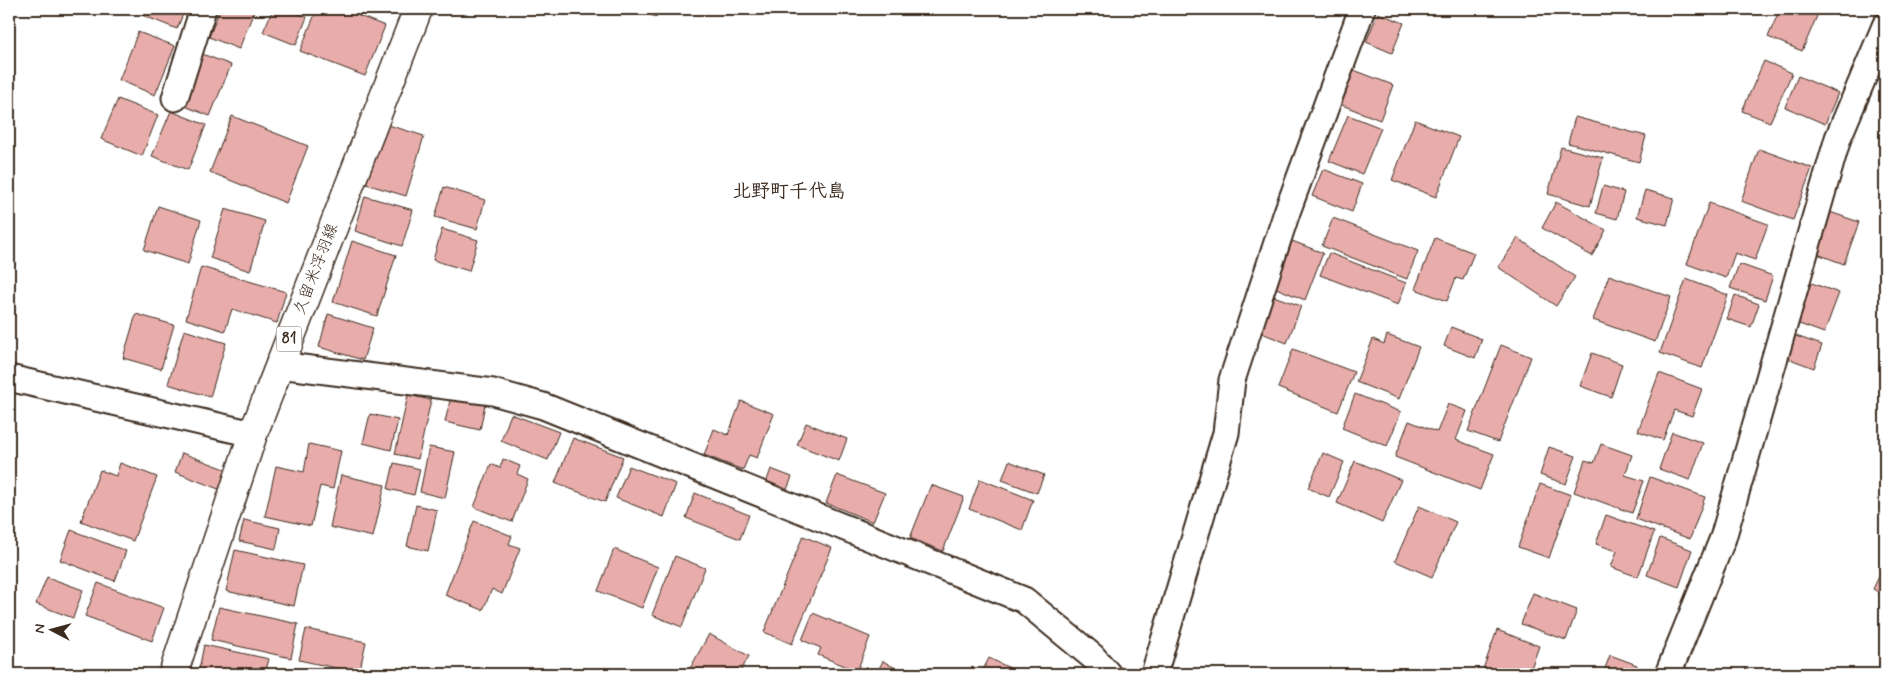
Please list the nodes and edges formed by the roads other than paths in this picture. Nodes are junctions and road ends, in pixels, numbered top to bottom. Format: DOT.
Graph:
graph roads {
  1 [pos="203,9"];
  2 [pos="418,9"];
  3 [pos="1362,9"];
  4 [pos="1885,26"];
  5 [pos="175,98"];
  6 [pos="278,365"];
  7 [pos="9,378"];
  8 [pos="253,434"];
  9 [pos="173,674"];
  10 [pos="1108,674"];
  11 [pos="1154,674"];
  12 [pos="1668,674"];
  1 -- 5 [label="street"];
  2 -- 6 [label="main road, 久留米浮羽線 / 81"];
  3 -- 11 [label="street"];
  4 -- 12 [label="street"];
  6 -- 8 [label="main road, 久留米浮羽線 / 81"];
  6 -- 10 [label="street"];
  7 -- 8 [label="street"];
  8 -- 9 [label="main road, 久留米浮羽線 / 81"];
}
